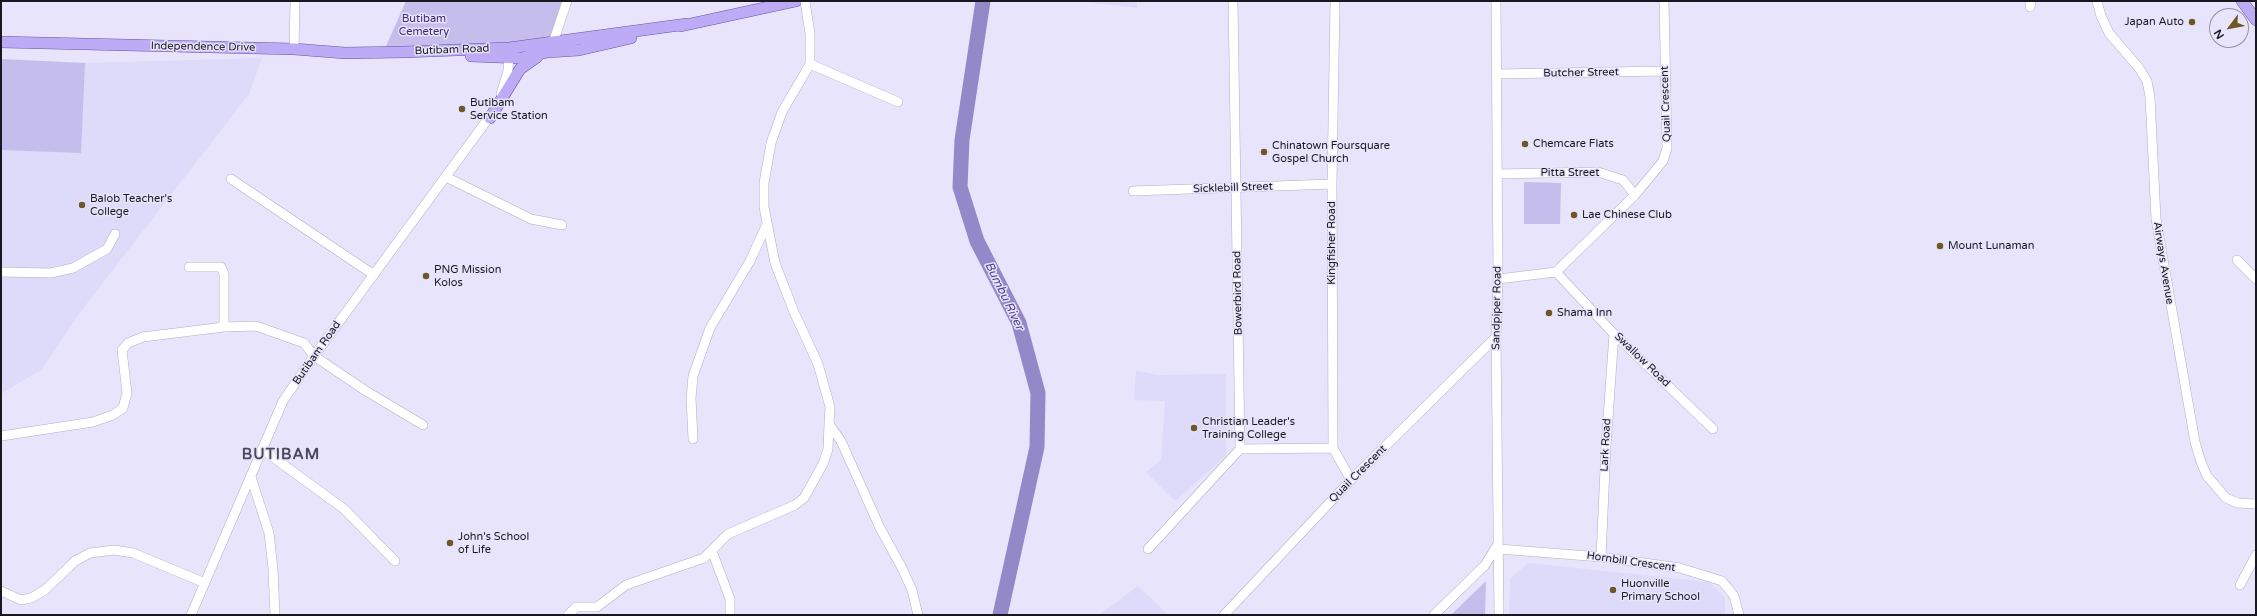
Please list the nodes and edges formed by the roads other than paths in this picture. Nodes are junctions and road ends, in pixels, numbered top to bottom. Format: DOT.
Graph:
graph roads {
  1 [pos="295,1"];
  2 [pos="567,1"];
  3 [pos="796,1"];
  4 [pos="805,1"];
  5 [pos="1233,1"];
  6 [pos="1335,1"];
  7 [pos="1496,1"];
  8 [pos="1664,1"];
  9 [pos="2097,1"];
  10 [pos="2242,1"];
  11 [pos="2256,20"];
  12 [pos="1,42"];
  13 [pos="550,47"];
  14 [pos="294,49"];
  15 [pos="404,52"];
  16 [pos="522,52"];
  17 [pos="509,53"];
  18 [pos="810,64"];
  19 [pos="1665,71"];
  20 [pos="1497,74"];
  21 [pos="898,102"];
  22 [pos="490,118"];
  23 [pos="1497,174"];
  24 [pos="446,177"];
  25 [pos="231,179"];
  26 [pos="1332,184"];
  27 [pos="1236,189"];
  28 [pos="1133,191"];
  29 [pos="1635,195"];
  30 [pos="767,224"];
  31 [pos="562,225"];
  32 [pos="115,234"];
  33 [pos="2237,260"];
  34 [pos="189,267"];
  35 [pos="1,272"];
  36 [pos="1556,272"];
  37 [pos="374,274"];
  38 [pos="1498,279"];
  39 [pos="2256,279"];
  40 [pos="224,327"];
  41 [pos="1614,334"];
  42 [pos="1496,337"];
  43 [pos="314,356"];
  44 [pos="829,424"];
  45 [pos="423,425"];
  46 [pos="1713,429"];
  47 [pos="1,436"];
  48 [pos="693,439"];
  49 [pos="1333,448"];
  50 [pos="262,449"];
  51 [pos="1240,449"];
  52 [pos="251,477"];
  53 [pos="1352,480"];
  54 [pos="2256,504"];
  55 [pos="1499,546"];
  56 [pos="1148,549"];
  57 [pos="712,551"];
  58 [pos="2256,555"];
  59 [pos="1601,557"];
  60 [pos="395,561"];
  61 [pos="205,583"];
  62 [pos="2240,585"];
  63 [pos="1,590"];
  64 [pos="191,615"];
  65 [pos="274,615"];
  66 [pos="568,615"];
  67 [pos="730,615"];
  68 [pos="918,615"];
  69 [pos="1224,615"];
  70 [pos="1434,615"];
  71 [pos="1499,615"];
  72 [pos="1739,615"];
  1 -- 14 [label="street"];
  2 -- 13 [label="street"];
  3 -- 13 [label="main road, Butibam Road"];
  4 -- 18 [label="street"];
  5 -- 27 [label="street, Bowerbird Road"];
  6 -- 26 [label="street, Kingfisher Road"];
  7 -- 20 [label="street, Sandpiper Road"];
  8 -- 19 [label="street, Quail Crescent"];
  9 -- 54 [label="street, Airways Avenue"];
  10 -- 11 [label="main road"];
  12 -- 14 [label="main road, Independence Drive"];
  13 -- 16 [label="main road, Butibam Road"];
  13 -- 22 [label="main road"];
  14 -- 15 [label="main road, Independence Drive"];
  15 -- 17 [label="main road, Butibam Road"];
  16 -- 17 [label="main road, Butibam Road"];
  16 -- 22 [label="street, Butibam Road"];
  17 -- 22 [label="street, Butibam Road"];
  18 -- 21 [label="street"];
  18 -- 30 [label="street"];
  19 -- 20 [label="street, Butcher Street"];
  19 -- 29 [label="street, Quail Crescent"];
  20 -- 23 [label="street, Sandpiper Road"];
  22 -- 24 [label="street, Butibam Road"];
  23 -- 29 [label="street, Pitta Street"];
  23 -- 38 [label="street, Sandpiper Road"];
  24 -- 31 [label="street"];
  24 -- 37 [label="street, Butibam Road"];
  25 -- 37 [label="street"];
  26 -- 27 [label="street, Sicklebill Street"];
  26 -- 49 [label="street, Kingfisher Road"];
  27 -- 28 [label="street, Sicklebill Street"];
  27 -- 51 [label="street, Bowerbird Road"];
  29 -- 36 [label="street, Quail Crescent"];
  30 -- 44 [label="street"];
  30 -- 48 [label="street"];
  32 -- 35 [label="street"];
  33 -- 39 [label="street"];
  34 -- 40 [label="street"];
  36 -- 38 [label="street"];
  36 -- 41 [label="street, Swallow Road"];
  37 -- 43 [label="street, Butibam Road"];
  38 -- 42 [label="street, Sandpiper Road"];
  40 -- 43 [label="street"];
  40 -- 47 [label="street"];
  41 -- 46 [label="street, Swallow Road"];
  41 -- 59 [label="street, Lark Road"];
  42 -- 53 [label="street, Quail Crescent"];
  42 -- 55 [label="street, Sandpiper Road"];
  43 -- 45 [label="street"];
  43 -- 50 [label="street, Butibam Road"];
  44 -- 57 [label="street"];
  44 -- 68 [label="street"];
  49 -- 51 [label="street"];
  49 -- 53 [label="street"];
  50 -- 52 [label="street, Butibam Road"];
  50 -- 60 [label="street"];
  51 -- 56 [label="street"];
  52 -- 61 [label="street, Butibam Road"];
  52 -- 65 [label="street"];
  53 -- 69 [label="street, Quail Crescent"];
  55 -- 59 [label="street, Hornbill Crescent"];
  55 -- 70 [label="street"];
  55 -- 71 [label="street, Sandpiper Road"];
  57 -- 66 [label="street"];
  57 -- 67 [label="street"];
  58 -- 62 [label="street"];
  59 -- 72 [label="street, Hornbill Crescent"];
  61 -- 63 [label="street"];
  61 -- 64 [label="street, Butibam Road"];
}
